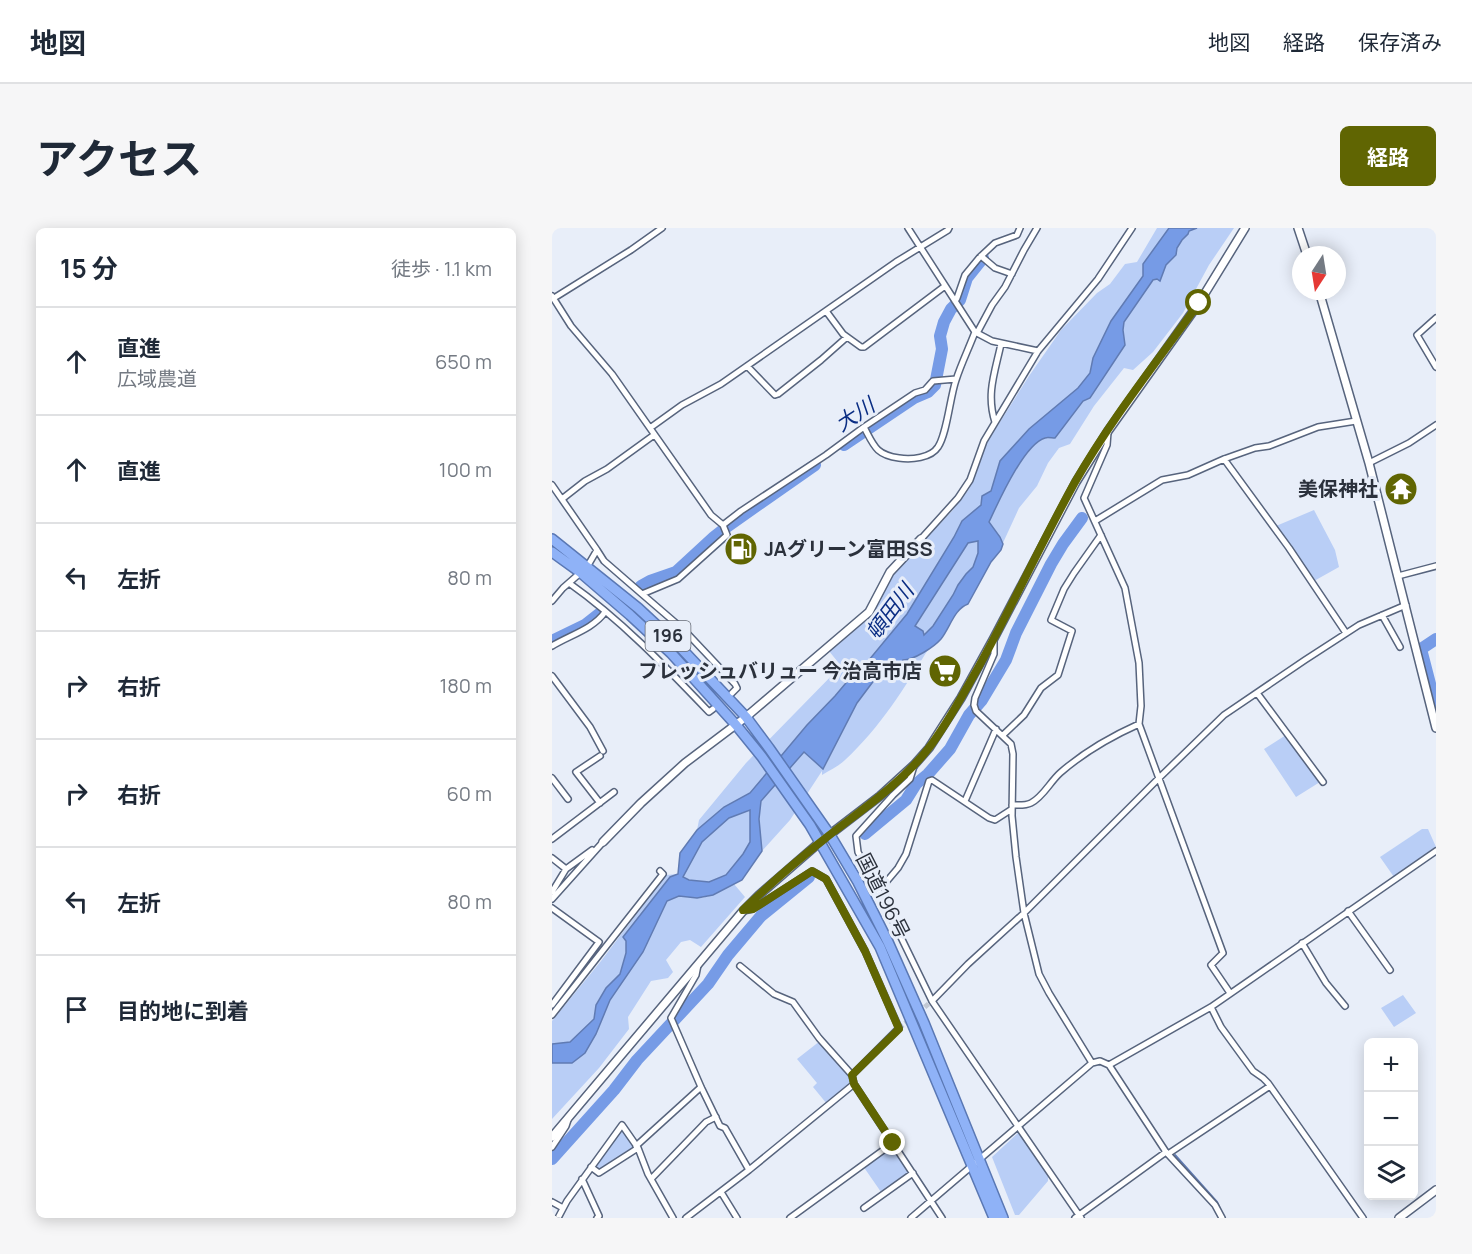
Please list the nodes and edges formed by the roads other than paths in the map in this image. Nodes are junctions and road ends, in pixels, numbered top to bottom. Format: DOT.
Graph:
graph roads {
  1 [pos="645,228"];
  2 [pos="662,228"];
  3 [pos="908,228"];
  4 [pos="949,228"];
  5 [pos="1020,228"];
  6 [pos="1037,228"];
  7 [pos="1132,228"];
  8 [pos="1245,228"];
  9 [pos="1298,228"];
  10 [pos="650,235"];
  11 [pos="1304,246"];
  12 [pos="919,247"];
  13 [pos="981,256"];
  14 [pos="1012,274"];
  15 [pos="945,286"];
  16 [pos="553,297"];
  17 [pos="1322,300"];
  18 [pos="955,301"];
  19 [pos="826,310"];
  20 [pos="1436,318"];
  21 [pos="976,333"];
  22 [pos="847,337"];
  23 [pos="1001,344"];
  24 [pos="1038,351"];
  25 [pos="747,366"];
  26 [pos="1436,367"];
  27 [pos="956,379"];
  28 [pos="1356,420"];
  29 [pos="995,422"];
  30 [pos="1436,425"];
  31 [pos="864,427"];
  32 [pos="650,428"];
  33 [pos="1108,430"];
  34 [pos="654,435"];
  35 [pos="1224,459"];
  36 [pos="1368,463"];
  37 [pos="553,489"];
  38 [pos="562,499"];
  39 [pos="1095,521"];
  40 [pos="723,525"];
  41 [pos="1101,535"];
  42 [pos="921,538"];
  43 [pos="552,539"];
  44 [pos="597,550"];
  45 [pos="552,552"];
  46 [pos="1436,566"];
  47 [pos="583,570"];
  48 [pos="1398,576"];
  49 [pos="568,583"];
  50 [pos="642,594"];
  51 [pos="552,600"];
  52 [pos="1406,605"];
  53 [pos="605,612"];
  54 [pos="1382,615"];
  55 [pos="1346,633"];
  56 [pos="994,638"];
  57 [pos="552,646"];
  58 [pos="1400,647"];
  59 [pos="552,676"];
  60 [pos="732,693"];
  61 [pos="1257,693"];
  62 [pos="713,709"];
  63 [pos="746,717"];
  64 [pos="1139,724"];
  65 [pos="736,725"];
  66 [pos="1436,728"];
  67 [pos="996,729"];
  68 [pos="1002,735"];
  69 [pos="914,765"];
  70 [pos="552,778"];
  71 [pos="1158,778"];
  72 [pos="1323,782"];
  73 [pos="614,792"];
  74 [pos="568,799"];
  75 [pos="964,801"];
  76 [pos="600,804"];
  77 [pos="1012,807"];
  78 [pos="830,835"];
  79 [pos="552,839"];
  80 [pos="603,842"];
  81 [pos="820,842"];
  82 [pos="1436,851"];
  83 [pos="552,858"];
  84 [pos="566,869"];
  85 [pos="660,872"];
  86 [pos="877,888"];
  87 [pos="552,892"];
  88 [pos="552,899"];
  89 [pos="552,908"];
  90 [pos="743,910"];
  91 [pos="1348,911"];
  92 [pos="1024,913"];
  93 [pos="1302,943"];
  94 [pos="698,964"];
  95 [pos="740,966"];
  96 [pos="1390,970"];
  97 [pos="1230,993"];
  98 [pos="932,1001"];
  99 [pos="553,1002"];
  100 [pos="1345,1006"];
  101 [pos="1211,1007"];
  102 [pos="552,1015"];
  103 [pos="1092,1063"];
  104 [pos="1109,1065"];
  105 [pos="852,1075"];
  106 [pos="854,1084"];
  107 [pos="1270,1086"];
  108 [pos="701,1087"];
  109 [pos="716,1117"];
  110 [pos="568,1119"];
  111 [pos="1018,1125"];
  112 [pos="552,1137"];
  113 [pos="893,1143"];
  114 [pos="552,1147"];
  115 [pos="637,1147"];
  116 [pos="1167,1153"];
  117 [pos="980,1158"];
  118 [pos="972,1166"];
  119 [pos="591,1167"];
  120 [pos="749,1170"];
  121 [pos="913,1173"];
  122 [pos="582,1179"];
  123 [pos="651,1179"];
  124 [pos="1436,1190"];
  125 [pos="721,1192"];
  126 [pos="931,1200"];
  127 [pos="552,1202"];
  128 [pos="563,1208"];
  129 [pos="864,1208"];
  130 [pos="1078,1217"];
  131 [pos="558,1218"];
  132 [pos="597,1218"];
  133 [pos="673,1218"];
  134 [pos="686,1218"];
  135 [pos="737,1218"];
  136 [pos="790,1218"];
  137 [pos="911,1218"];
  138 [pos="942,1218"];
  139 [pos="994,1218"];
  140 [pos="1004,1218"];
  141 [pos="1222,1218"];
  142 [pos="1363,1218"];
  143 [pos="1399,1218"];
  1 -- 10 [label="street"];
  2 -- 10 [label="street"];
  3 -- 12 [label="street"];
  4 -- 12 [label="street"];
  5 -- 13 [label="street"];
  6 -- 14 [label="street"];
  7 -- 24 [label="street"];
  8 -- 33 [label="street"];
  9 -- 11 [label="street"];
  10 -- 16 [label="street"];
  12 -- 15 [label="street"];
  12 -- 19 [label="street"];
  13 -- 14 [label="street"];
  13 -- 18 [label="street"];
  14 -- 21 [label="street"];
  15 -- 18 [label="street"];
  15 -- 22 [label="street"];
  16 -- 32 [label="street"];
  17 -- 28 [label="street"];
  18 -- 21 [label="street"];
  19 -- 22 [label="street"];
  19 -- 25 [label="street"];
  20 -- 26 [label="street"];
  21 -- 23 [label="street"];
  21 -- 27 [label="street"];
  22 -- 25 [label="street"];
  23 -- 24 [label="street"];
  23 -- 29 [label="street"];
  24 -- 29 [label="street"];
  25 -- 32 [label="street"];
  27 -- 31 [label="street"];
  27 -- 31 [label="street"];
  28 -- 35 [label="street"];
  28 -- 36 [label="street"];
  29 -- 42 [label="street"];
  30 -- 36 [label="street"];
  31 -- 40 [label="street"];
  32 -- 34 [label="street"];
  33 -- 39 [label="street"];
  33 -- 56 [label="street"];
  34 -- 38 [label="street"];
  34 -- 40 [label="street"];
  35 -- 39 [label="street"];
  35 -- 55 [label="street"];
  36 -- 48 [label="street"];
  37 -- 38 [label="street"];
  38 -- 44 [label="street"];
  39 -- 41 [label="street"];
  40 -- 50 [label="street"];
  41 -- 64 [label="street"];
  41 -- 68 [label="street"];
  42 -- 63 [label="street"];
  43 -- 47 [label="highway, 国道196号 / 196"];
  44 -- 47 [label="street"];
  44 -- 50 [label="street"];
  45 -- 47 [label="highway, 国道196号 / 196"];
  46 -- 48 [label="street"];
  47 -- 49 [label="street"];
  47 -- 63 [label="highway, 国道196号 / 196"];
  47 -- 65 [label="highway, 国道196号 / 196"];
  48 -- 52 [label="street"];
  49 -- 51 [label="street"];
  49 -- 53 [label="street"];
  50 -- 60 [label="street"];
  52 -- 54 [label="street"];
  52 -- 66 [label="street"];
  53 -- 57 [label="street"];
  53 -- 62 [label="street"];
  54 -- 55 [label="street"];
  54 -- 58 [label="street"];
  55 -- 61 [label="street"];
  56 -- 67 [label="street"];
  56 -- 69 [label="street"];
  59 -- 76 [label="street"];
  61 -- 71 [label="street"];
  61 -- 72 [label="street"];
  63 -- 65 [label="street"];
  63 -- 78 [label="highway, 国道196号 / 196"];
  64 -- 71 [label="street"];
  64 -- 77 [label="street"];
  65 -- 80 [label="street"];
  65 -- 81 [label="highway, 国道196号 / 196"];
  67 -- 68 [label="street"];
  67 -- 75 [label="street"];
  68 -- 77 [label="street"];
  69 -- 78 [label="street"];
  69 -- 86 [label="street"];
  70 -- 74 [label="street"];
  71 -- 92 [label="street"];
  71 -- 97 [label="street"];
  73 -- 76 [label="street"];
  75 -- 77 [label="street"];
  75 -- 86 [label="street"];
  76 -- 79 [label="street"];
  77 -- 92 [label="street"];
  78 -- 81 [label="street"];
  78 -- 117 [label="highway, 国道196号 / 196"];
  80 -- 84 [label="street"];
  80 -- 88 [label="street"];
  81 -- 90 [label="street"];
  81 -- 118 [label="highway, 国道196号 / 196"];
  82 -- 91 [label="street"];
  83 -- 84 [label="street"];
  84 -- 87 [label="street"];
  85 -- 102 [label="street"];
  86 -- 98 [label="street"];
  89 -- 99 [label="street"];
  90 -- 94 [label="street"];
  90 -- 105 [label="street"];
  91 -- 93 [label="street"];
  91 -- 96 [label="street"];
  92 -- 98 [label="street"];
  92 -- 103 [label="street"];
  93 -- 97 [label="street"];
  93 -- 100 [label="street"];
  94 -- 108 [label="street"];
  94 -- 110 [label="street"];
  95 -- 105 [label="street"];
  97 -- 101 [label="street"];
  98 -- 111 [label="street"];
  101 -- 104 [label="street"];
  101 -- 107 [label="street"];
  103 -- 104 [label="street"];
  103 -- 111 [label="street"];
  104 -- 116 [label="street"];
  105 -- 106 [label="street"];
  106 -- 113 [label="street"];
  106 -- 120 [label="street"];
  107 -- 116 [label="street"];
  107 -- 142 [label="street"];
  108 -- 109 [label="street"];
  108 -- 115 [label="street"];
  109 -- 120 [label="street"];
  109 -- 123 [label="street"];
  110 -- 112 [label="street"];
  110 -- 114 [label="street"];
  111 -- 117 [label="street"];
  111 -- 130 [label="street"];
  113 -- 121 [label="street"];
  113 -- 136 [label="street"];
  115 -- 119 [label="street"];
  115 -- 119 [label="street"];
  115 -- 123 [label="street"];
  116 -- 130 [label="street"];
  116 -- 141 [label="street"];
  117 -- 118 [label="street"];
  117 -- 140 [label="highway, 国道196号 / 196"];
  118 -- 126 [label="street"];
  118 -- 139 [label="highway, 国道196号 / 196"];
  119 -- 122 [label="street"];
  120 -- 125 [label="street"];
  121 -- 126 [label="street"];
  121 -- 129 [label="street"];
  122 -- 128 [label="street"];
  122 -- 132 [label="street"];
  123 -- 133 [label="street"];
  124 -- 143 [label="street"];
  125 -- 134 [label="street"];
  125 -- 135 [label="street"];
  126 -- 137 [label="street"];
  126 -- 138 [label="street"];
  127 -- 128 [label="street"];
  128 -- 131 [label="street"];
}
